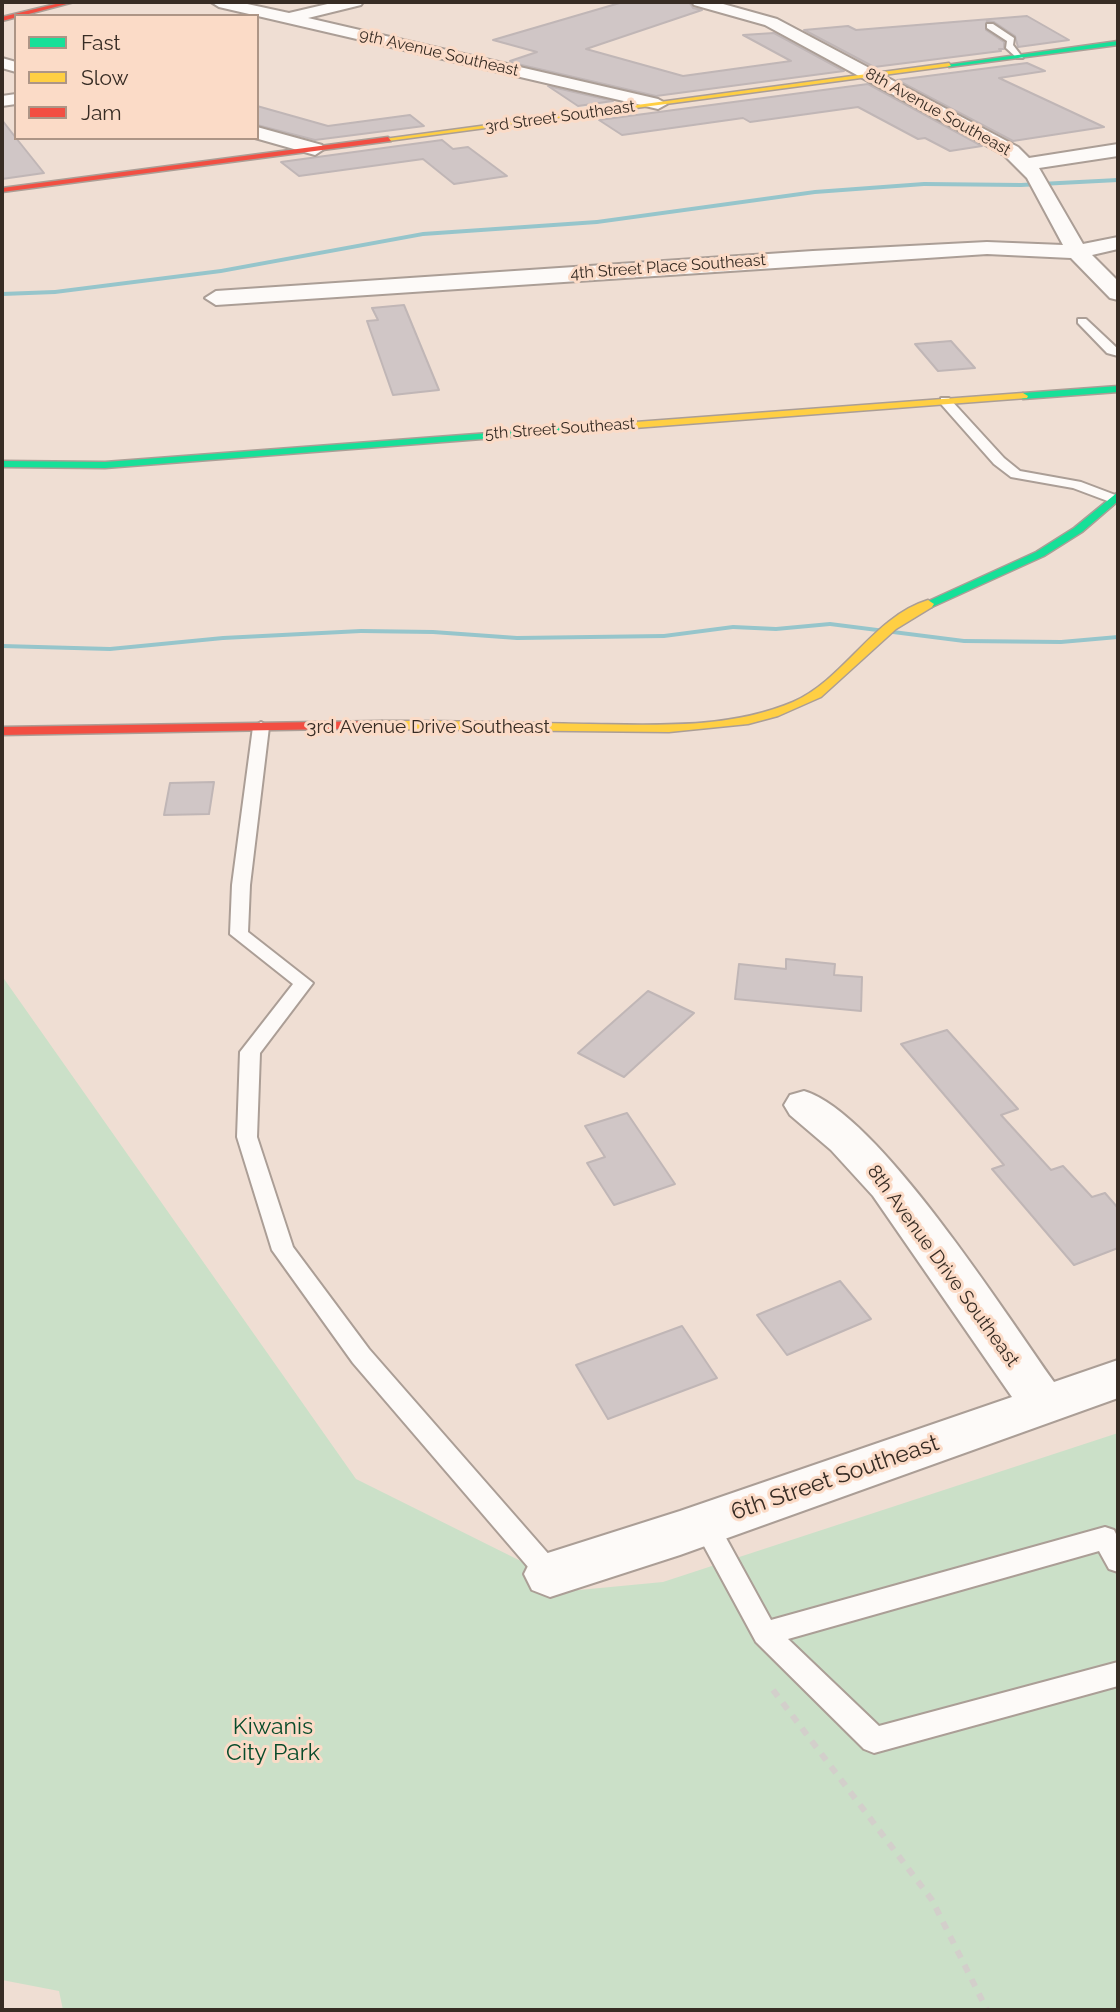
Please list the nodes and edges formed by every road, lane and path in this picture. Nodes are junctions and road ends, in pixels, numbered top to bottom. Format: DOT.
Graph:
graph roads {
  1 [pos="71,2"];
  2 [pos="219,2"];
  3 [pos="355,2"];
  4 [pos="700,2"];
  5 [pos="22,14"];
  6 [pos="289,18"];
  7 [pos="990,26"];
  8 [pos="1118,43"];
  9 [pos="1020,56"];
  10 [pos="871,75"];
  11 [pos="658,104"];
  12 [pos="259,134"];
  13 [pos="315,149"];
  14 [pos="1118,150"];
  15 [pos="1027,164"];
  16 [pos="2,190"];
  17 [pos="1118,243"];
  18 [pos="1077,252"];
  19 [pos="1118,293"];
  20 [pos="216,298"];
  21 [pos="1082,321"];
  22 [pos="1118,354"];
  23 [pos="1118,389"];
  24 [pos="945,401"];
  25 [pos="2,464"];
  26 [pos="1117,498"];
  27 [pos="261,727"];
  28 [pos="2,731"];
  29 [pos="804,1105"];
  30 [pos="1118,1379"];
  31 [pos="1044,1405"];
  32 [pos="705,1524"];
  33 [pos="1118,1561"];
  34 [pos="550,1574"];
  35 [pos="765,1634"];
  36 [pos="1118,1674"];
  37 [pos="765,1679"];
  38 [pos="987,2010"];
  1 -- 5 [label="street"];
  2 -- 6 [label="street, 9th Avenue Southeast"];
  3 -- 6 [label="street"];
  4 -- 10 [label="street, 8th Avenue Southeast"];
  6 -- 11 [label="street, 9th Avenue Southeast"];
  7 -- 9 [label="lane"];
  8 -- 9 [label="street, 3rd Street Southeast"];
  9 -- 10 [label="street, 3rd Street Southeast"];
  10 -- 11 [label="street, 3rd Street Southeast"];
  10 -- 15 [label="street, 8th Avenue Southeast"];
  11 -- 13 [label="street, 3rd Street Southeast"];
  12 -- 13 [label="street"];
  13 -- 16 [label="street, 3rd Street Southeast"];
  14 -- 15 [label="street"];
  15 -- 18 [label="street, 8th Avenue Southeast"];
  17 -- 18 [label="street, 4th Street Place Southeast"];
  18 -- 19 [label="street, 8th Avenue Southeast"];
  18 -- 20 [label="street, 4th Street Place Southeast"];
  21 -- 22 [label="lane"];
  23 -- 24 [label="street, 5th Street Southeast"];
  24 -- 25 [label="street, 5th Street Southeast"];
  24 -- 26 [label="lane"];
  26 -- 27 [label="street, 3rd Avenue Drive Southeast"];
  27 -- 28 [label="street, 3rd Avenue Drive Southeast"];
  27 -- 34 [label="lane"];
  29 -- 31 [label="street, 8th Avenue Drive Southeast"];
  30 -- 31 [label="street, 6th Street Southeast"];
  31 -- 32 [label="street, 6th Street Southeast"];
  32 -- 34 [label="street, 6th Street Southeast"];
  32 -- 35 [label="lane"];
  33 -- 35 [label="lane"];
  35 -- 36 [label="lane"];
  37 -- 38 [label="path"];
}
